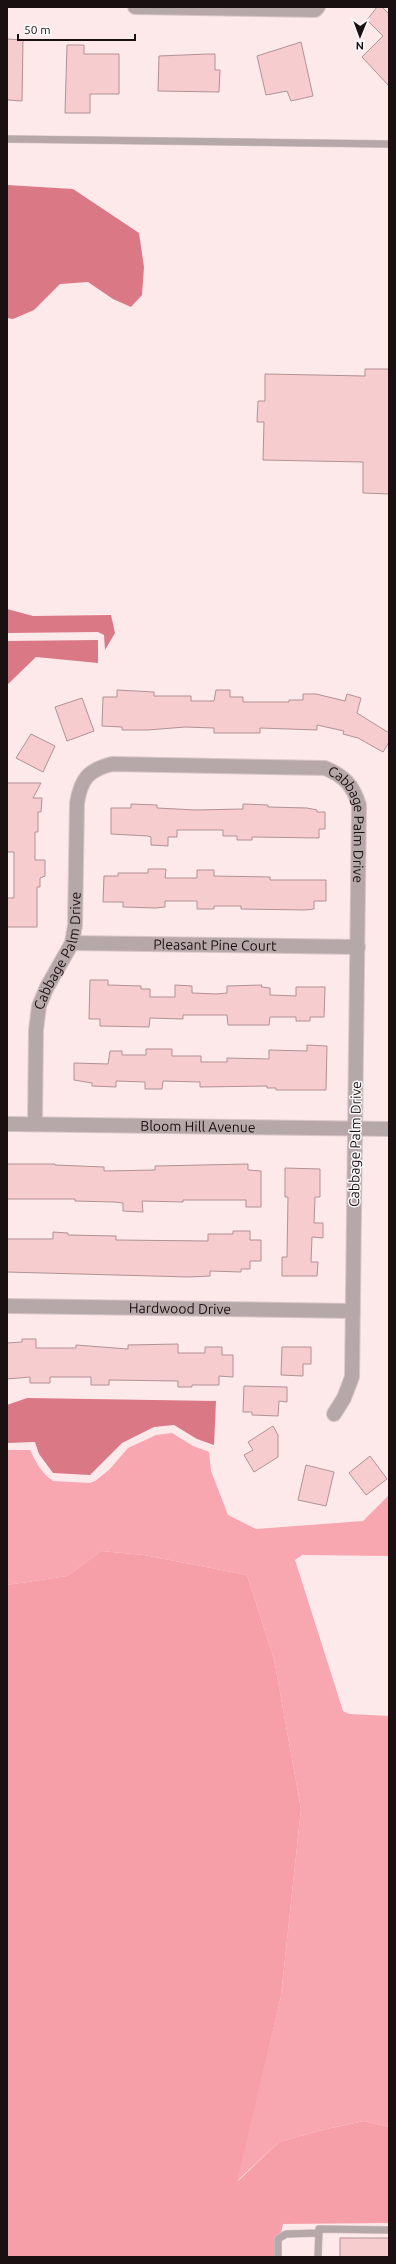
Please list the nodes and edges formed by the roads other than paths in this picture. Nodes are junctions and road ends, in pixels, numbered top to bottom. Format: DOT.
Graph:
graph roads {
  1 [pos="135,7"];
  2 [pos="318,7"];
  3 [pos="7,139"];
  4 [pos="389,144"];
  5 [pos="72,943"];
  6 [pos="358,946"];
  7 [pos="7,1124"];
  8 [pos="35,1124"];
  9 [pos="355,1129"];
  10 [pos="389,1129"];
  11 [pos="7,1306"];
  12 [pos="353,1311"];
  13 [pos="334,1414"];
  14 [pos="389,2230"];
  15 [pos="319,2233"];
  16 [pos="278,2257"];
  17 [pos="318,2257"];
  1 -- 2 [label="street"];
  3 -- 4 [label="lane"];
  5 -- 6 [label="street, Pleasant Pine Court"];
  5 -- 6 [label="street, Cabbage Palm Drive"];
  5 -- 8 [label="street, Cabbage Palm Drive"];
  6 -- 9 [label="street, Cabbage Palm Drive"];
  7 -- 8 [label="street, Bloom Hill Avenue"];
  8 -- 9 [label="street, Bloom Hill Avenue"];
  9 -- 10 [label="street, Bloom Hill Avenue"];
  9 -- 12 [label="street, Cabbage Palm Drive"];
  11 -- 12 [label="street, Hardwood Drive"];
  12 -- 13 [label="street, Cabbage Palm Drive"];
  14 -- 15 [label="lane"];
  15 -- 16 [label="lane"];
  15 -- 17 [label="lane"];
}
